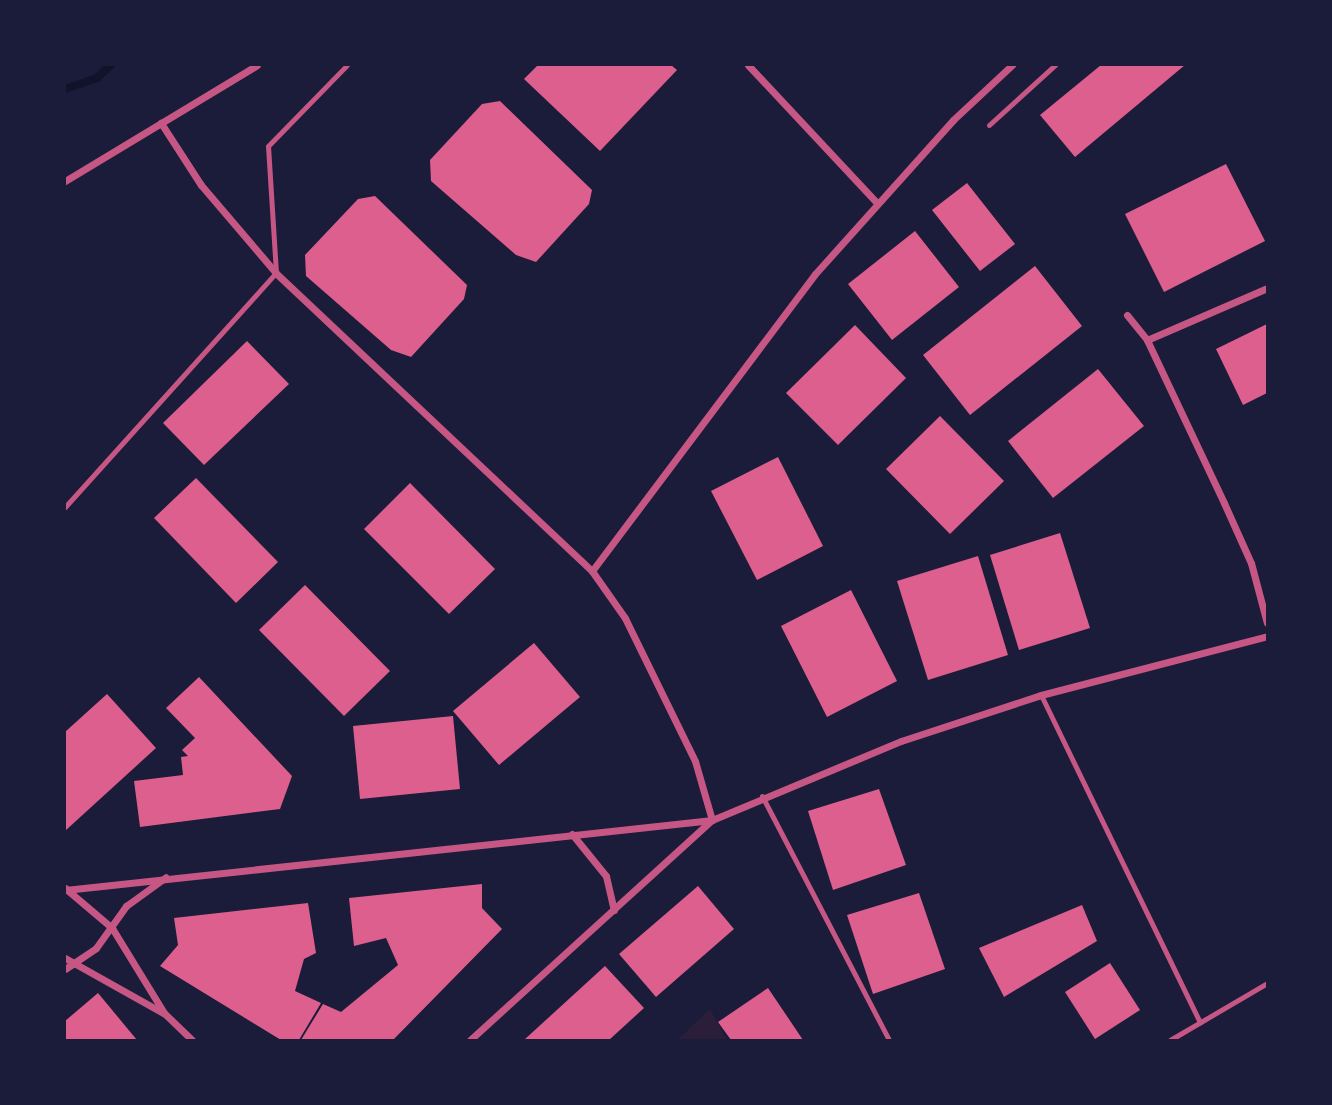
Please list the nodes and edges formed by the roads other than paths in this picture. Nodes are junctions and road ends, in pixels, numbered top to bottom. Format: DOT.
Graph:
graph roads {
  1 [pos="257,65"];
  2 [pos="347,65"];
  3 [pos="748,65"];
  4 [pos="1012,65"];
  5 [pos="1055,65"];
  6 [pos="161,123"];
  7 [pos="989,125"];
  8 [pos="65,181"];
  9 [pos="876,202"];
  10 [pos="276,273"];
  11 [pos="1267,288"];
  12 [pos="1127,315"];
  13 [pos="1147,340"];
  14 [pos="65,507"];
  15 [pos="592,572"];
  16 [pos="1267,623"];
  17 [pos="1267,636"];
  18 [pos="1041,695"];
  19 [pos="762,796"];
  20 [pos="712,820"];
  21 [pos="572,834"];
  22 [pos="167,877"];
  23 [pos="65,889"];
  24 [pos="614,910"];
  25 [pos="112,928"];
  26 [pos="65,958"];
  27 [pos="74,965"];
  28 [pos="65,969"];
  29 [pos="1267,983"];
  30 [pos="164,1013"];
  31 [pos="1200,1022"];
  32 [pos="192,1040"];
  33 [pos="470,1040"];
  34 [pos="889,1040"];
  35 [pos="1170,1040"];
  1 -- 6 [label="street"];
  2 -- 10 [label="lane"];
  3 -- 9 [label="street"];
  4 -- 9 [label="street"];
  5 -- 7 [label="lane"];
  6 -- 8 [label="street"];
  6 -- 10 [label="street"];
  9 -- 15 [label="street"];
  10 -- 14 [label="lane"];
  10 -- 15 [label="street"];
  11 -- 13 [label="street"];
  12 -- 13 [label="street"];
  13 -- 16 [label="street"];
  15 -- 20 [label="street"];
  17 -- 18 [label="street"];
  18 -- 19 [label="street"];
  18 -- 31 [label="lane"];
  19 -- 20 [label="street"];
  19 -- 34 [label="lane"];
  20 -- 21 [label="street"];
  20 -- 24 [label="street"];
  21 -- 22 [label="street"];
  21 -- 24 [label="street"];
  22 -- 23 [label="street"];
  22 -- 25 [label="street"];
  23 -- 25 [label="street"];
  24 -- 33 [label="street"];
  25 -- 27 [label="street"];
  25 -- 30 [label="street"];
  26 -- 27 [label="street"];
  27 -- 28 [label="street"];
  27 -- 30 [label="street"];
  29 -- 31 [label="lane"];
  30 -- 32 [label="street"];
  31 -- 35 [label="lane"];
}
